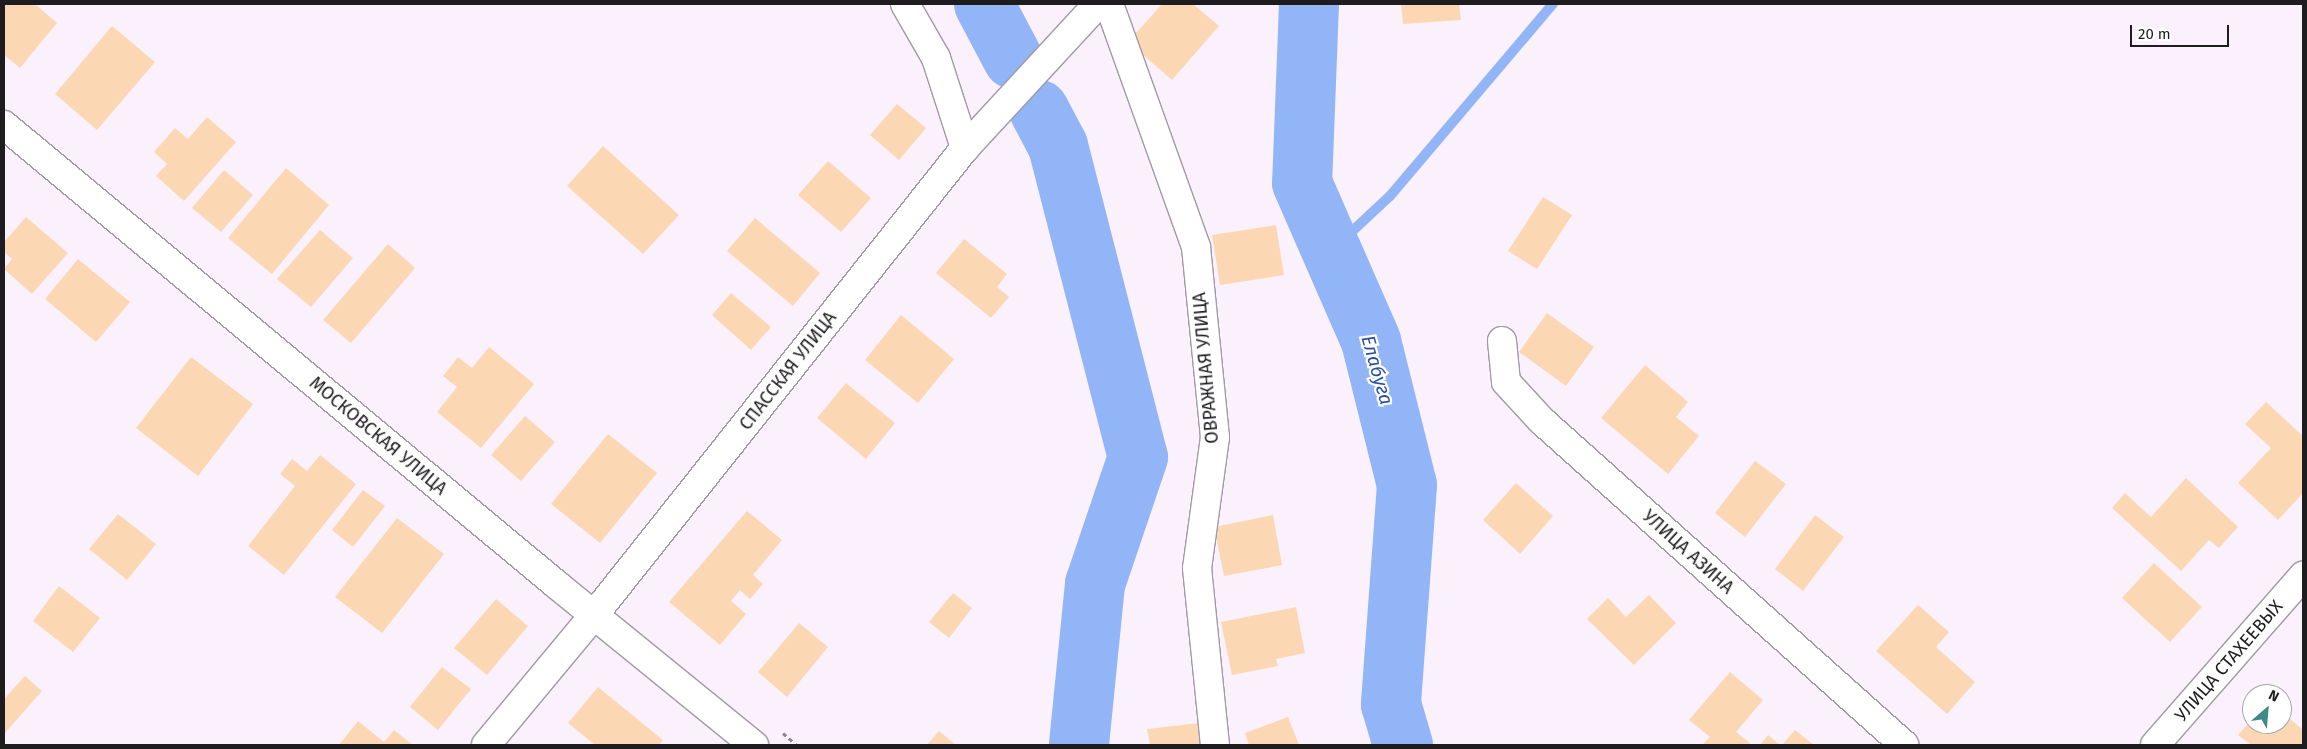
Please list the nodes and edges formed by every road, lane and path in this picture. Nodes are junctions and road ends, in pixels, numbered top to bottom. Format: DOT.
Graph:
graph roads {
  1 [pos="905,4"];
  2 [pos="1098,4"];
  3 [pos="1109,4"];
  4 [pos="4,125"];
  5 [pos="965,148"];
  6 [pos="1502,341"];
  7 [pos="2303,576"];
  8 [pos="594,615"];
  9 [pos="486,745"];
  10 [pos="754,745"];
  11 [pos="1215,745"];
  12 [pos="1904,745"];
  13 [pos="2155,745"];
  1 -- 5 [label="street"];
  2 -- 5 [label="street, СПАССКАЯ УЛИЦА"];
  3 -- 11 [label="street, ОВРАЖНАЯ УЛИЦА"];
  4 -- 8 [label="street, МОСКОВСКАЯ УЛИЦА"];
  5 -- 8 [label="street, СПАССКАЯ УЛИЦА"];
  6 -- 12 [label="street, УЛИЦА АЗИНА"];
  7 -- 13 [label="street, УЛИЦА СТАХЕЕВЫХ"];
  8 -- 9 [label="street, СПАССКАЯ УЛИЦА"];
  8 -- 10 [label="street, МОСКОВСКАЯ УЛИЦА"];
}
